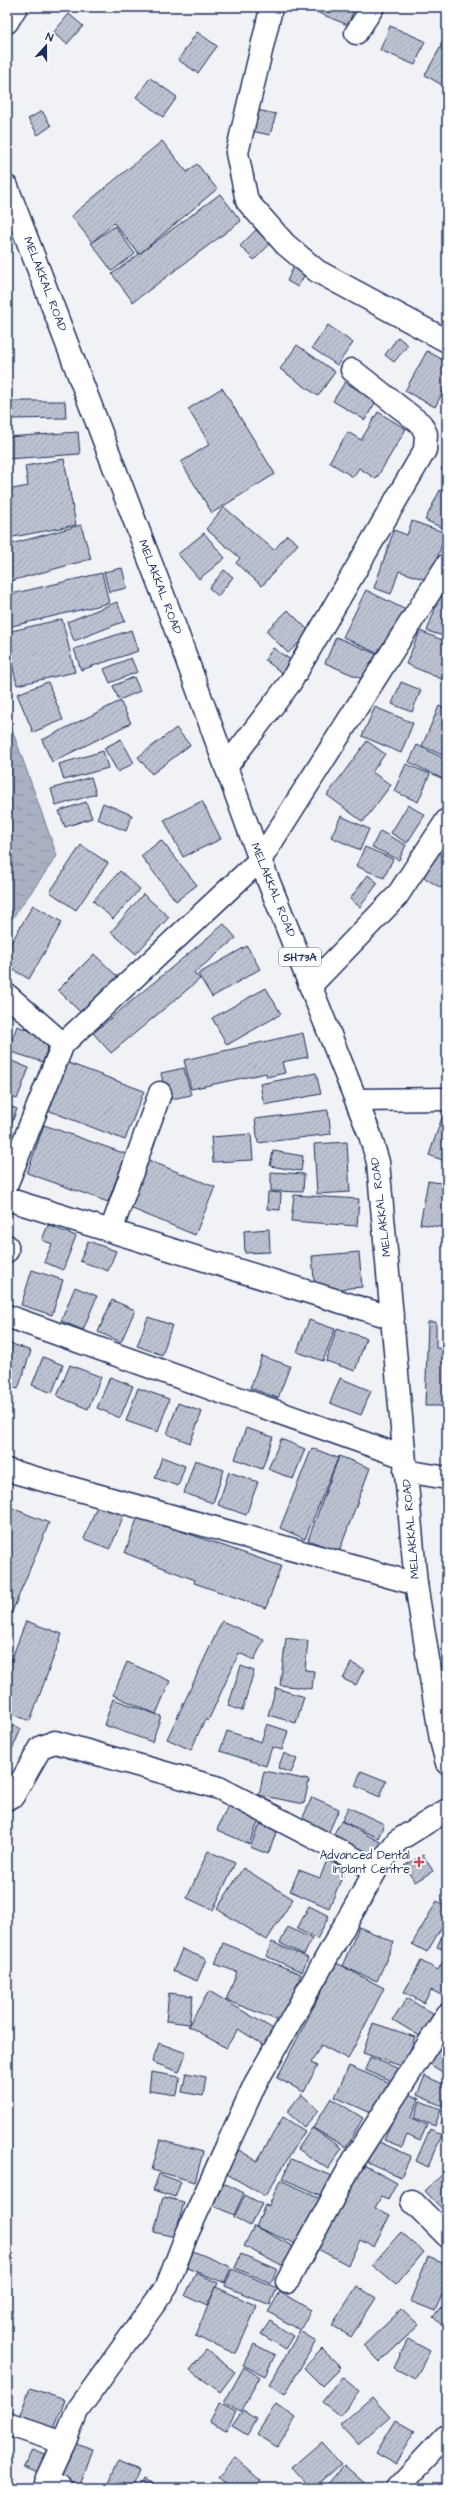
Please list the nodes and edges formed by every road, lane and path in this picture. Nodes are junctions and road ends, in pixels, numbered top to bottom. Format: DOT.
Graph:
graph roads {
  1 [pos="16,7"];
  2 [pos="373,7"];
  3 [pos="270,13"];
  4 [pos="7,22"];
  5 [pos="356,33"];
  6 [pos="7,186"];
  7 [pos="447,341"];
  8 [pos="352,370"];
  9 [pos="447,565"];
  10 [pos="226,767"];
  11 [pos="447,820"];
  12 [pos="260,860"];
  13 [pos="311,984"];
  14 [pos="7,995"];
  15 [pos="63,1044"];
  16 [pos="160,1093"];
  17 [pos="445,1095"];
  18 [pos="357,1100"];
  19 [pos="7,1183"];
  20 [pos="7,1199"];
  21 [pos="111,1231"];
  22 [pos="7,1246"];
  23 [pos="7,1251"];
  24 [pos="7,1316"];
  25 [pos="393,1318"];
  26 [pos="405,1464"];
  27 [pos="7,1470"];
  28 [pos="447,1478"];
  29 [pos="416,1584"];
  30 [pos="447,1763"];
  31 [pos="7,1799"];
  32 [pos="447,1810"];
  33 [pos="376,1870"];
  34 [pos="447,2015"];
  35 [pos="412,2201"];
  36 [pos="447,2236"];
  37 [pos="288,2282"];
  38 [pos="7,2424"];
  39 [pos="447,2435"];
  40 [pos="64,2444"];
  41 [pos="61,2488"];
  42 [pos="397,2488"];
  1 -- 4 [label="street"];
  2 -- 5 [label="street"];
  3 -- 7 [label="street"];
  6 -- 10 [label="street, MELAKKAL ROAD / SH73A"];
  8 -- 10 [label="street"];
  9 -- 12 [label="street"];
  10 -- 12 [label="street, MELAKKAL ROAD / SH73A"];
  11 -- 13 [label="street"];
  12 -- 13 [label="street, MELAKKAL ROAD / SH73A"];
  12 -- 15 [label="street"];
  13 -- 18 [label="street, MELAKKAL ROAD / SH73A"];
  14 -- 15 [label="street"];
  15 -- 19 [label="street"];
  16 -- 21 [label="street"];
  17 -- 18 [label="street"];
  18 -- 25 [label="street, MELAKKAL ROAD / SH73A"];
  20 -- 21 [label="street"];
  21 -- 25 [label="street"];
  22 -- 23 [label="street"];
  24 -- 26 [label="street"];
  25 -- 26 [label="street, MELAKKAL ROAD / SH73A"];
  26 -- 28 [label="street"];
  26 -- 29 [label="street, MELAKKAL ROAD / SH73A"];
  27 -- 29 [label="street"];
  29 -- 30 [label="street, MELAKKAL ROAD / SH73A"];
  31 -- 33 [label="street"];
  32 -- 33 [label="street"];
  33 -- 40 [label="street"];
  34 -- 37 [label="street"];
  35 -- 36 [label="street"];
  38 -- 40 [label="street"];
  39 -- 42 [label="street"];
  40 -- 41 [label="street"];
}
